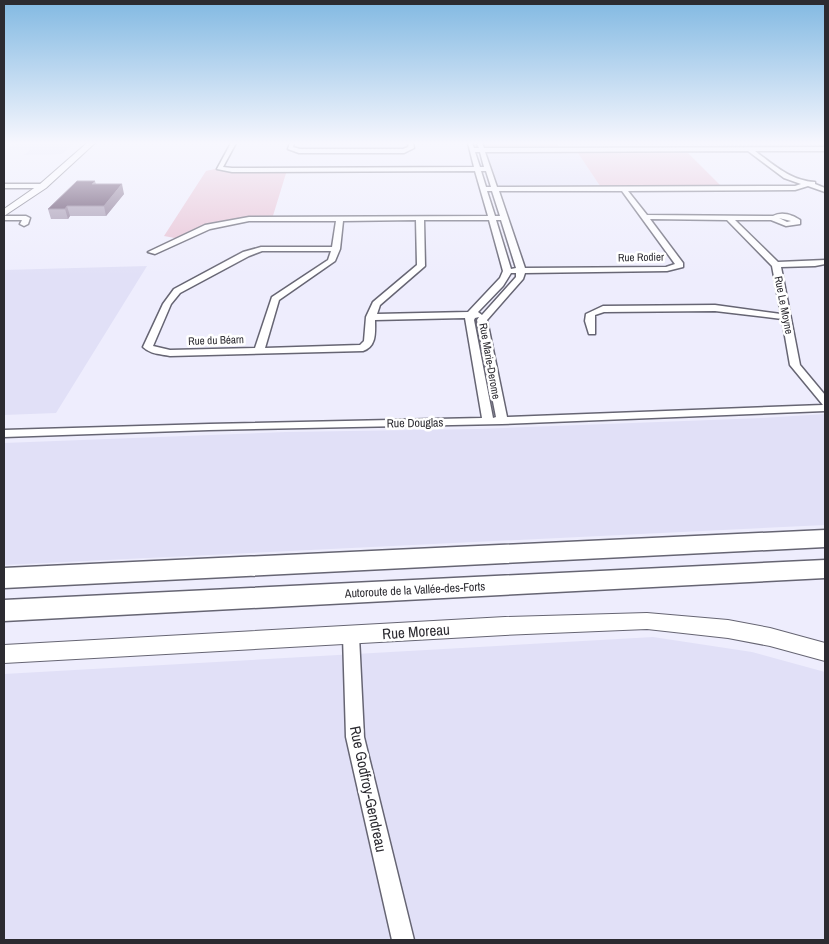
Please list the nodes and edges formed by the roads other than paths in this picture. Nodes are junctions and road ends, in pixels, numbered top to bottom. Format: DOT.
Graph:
graph roads {
  1 [pos="23,187"];
  2 [pos="42,187"];
  3 [pos="796,187"];
  4 [pos="484,189"];
  5 [pos="495,189"];
  6 [pos="624,189"];
  7 [pos="10,196"];
  8 [pos="4,212"];
  9 [pos="646,217"];
  10 [pos="728,217"];
  11 [pos="4,218"];
  12 [pos="420,218"];
  13 [pos="492,218"];
  14 [pos="504,218"];
  15 [pos="774,218"];
  16 [pos="340,219"];
  17 [pos="24,224"];
  18 [pos="336,249"];
  19 [pos="152,252"];
  20 [pos="824,260"];
  21 [pos="776,264"];
  22 [pos="521,270"];
  23 [pos="507,271"];
  24 [pos="485,314"];
  25 [pos="471,315"];
  26 [pos="371,317"];
  27 [pos="786,317"];
  28 [pos="592,332"];
  29 [pos="259,350"];
  30 [pos="825,403"];
  31 [pos="487,417"];
  32 [pos="501,417"];
  33 [pos="4,426"];
  34 [pos="4,434"];
  35 [pos="825,538"];
  36 [pos="825,568"];
  37 [pos="784,571"];
  38 [pos="825,574"];
  39 [pos="4,578"];
  40 [pos="4,610"];
  41 [pos="351,636"];
  42 [pos="825,652"];
  43 [pos="4,654"];
  44 [pos="402,940"];
  1 -- 7 [label="street"];
  2 -- 8 [label="street"];
  3 -- 6 [label="street"];
  4 -- 5 [label="street"];
  4 -- 13 [label="street"];
  5 -- 6 [label="street"];
  5 -- 14 [label="street"];
  6 -- 9 [label="street, Rue Rodier"];
  9 -- 10 [label="street"];
  9 -- 22 [label="street, Rue Rodier"];
  10 -- 15 [label="street"];
  10 -- 21 [label="street, Rue Le Moyne"];
  11 -- 17 [label="street"];
  12 -- 13 [label="street"];
  12 -- 16 [label="street"];
  12 -- 26 [label="street, Rue du Béarn"];
  13 -- 14 [label="street"];
  13 -- 23 [label="street"];
  14 -- 22 [label="street"];
  16 -- 18 [label="street"];
  16 -- 19 [label="street"];
  18 -- 29 [label="street"];
  18 -- 29 [label="street, Rue du Béarn"];
  20 -- 21 [label="street"];
  21 -- 27 [label="street, Rue Le Moyne"];
  22 -- 23 [label="street, Rue Rodier"];
  22 -- 24 [label="street, Rue Marie-Derome"];
  23 -- 25 [label="street, Rue Marie-Derome"];
  24 -- 25 [label="street"];
  24 -- 32 [label="street, Rue Marie-Derome"];
  25 -- 26 [label="street"];
  25 -- 31 [label="street, Rue Marie-Derome"];
  26 -- 29 [label="street, Rue du Béarn"];
  27 -- 28 [label="street"];
  27 -- 30 [label="street, Rue Le Moyne"];
  30 -- 32 [label="street, Rue Douglas"];
  31 -- 32 [label="street, Rue Douglas"];
  31 -- 33 [label="street, Rue Douglas"];
  31 -- 34 [label="street, Rue Douglas"];
  35 -- 39 [label="highway"];
  36 -- 37 [label="highway, Autoroute de la Vallée-des-Forts"];
  37 -- 38 [label="highway"];
  37 -- 40 [label="highway, Autoroute de la Vallée-des-Forts"];
  41 -- 42 [label="street, Rue Moreau"];
  41 -- 43 [label="street, Rue Moreau"];
  41 -- 44 [label="street, Rue Godfroy-Gendreau"];
}
